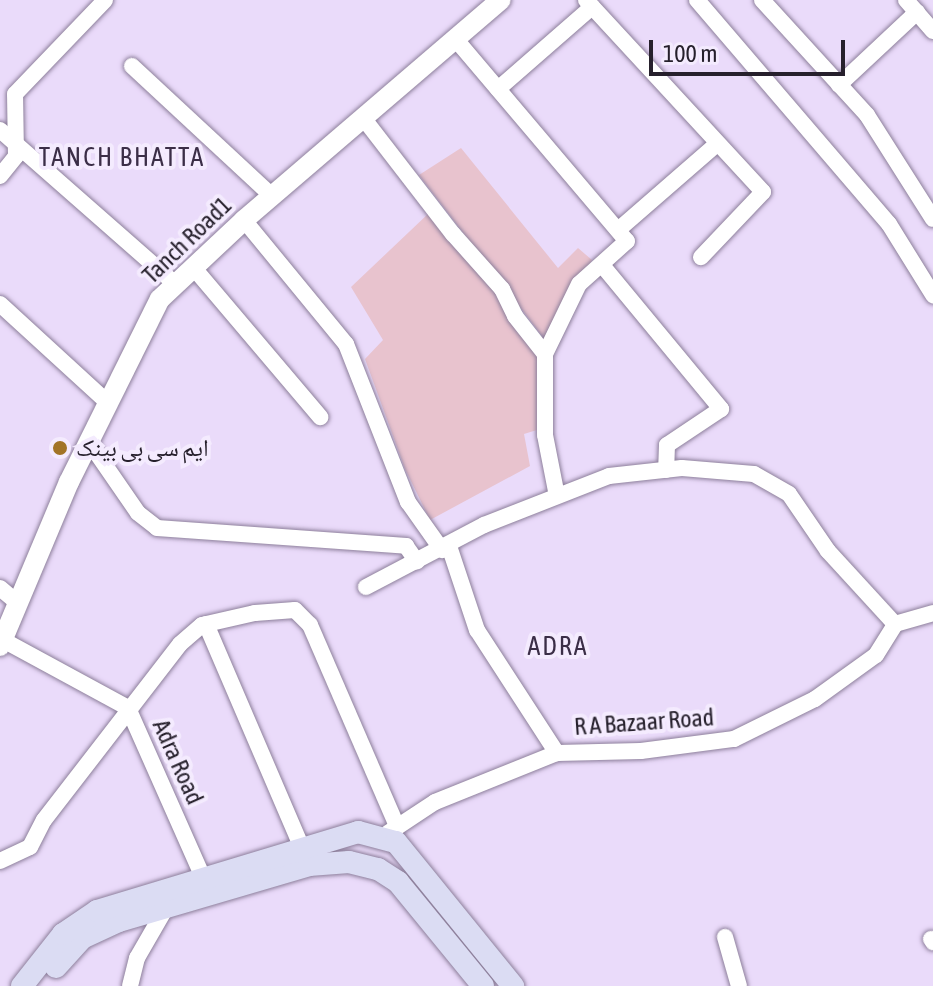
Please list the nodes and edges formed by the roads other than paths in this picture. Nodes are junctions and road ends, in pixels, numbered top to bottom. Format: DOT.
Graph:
graph roads {
  1 [pos="105,0"];
  2 [pos="501,0"];
  3 [pos="697,0"];
  4 [pos="762,0"];
  5 [pos="589,4"];
  6 [pos="911,6"];
  7 [pos="933,31"];
  8 [pos="458,42"];
  9 [pos="132,66"];
  10 [pos="839,85"];
  11 [pos="498,89"];
  12 [pos="364,119"];
  13 [pos="0,130"];
  14 [pos="717,144"];
  15 [pos="17,146"];
  16 [pos="0,176"];
  17 [pos="272,196"];
  18 [pos="933,219"];
  19 [pos="244,220"];
  20 [pos="618,230"];
  21 [pos="701,257"];
  22 [pos="602,265"];
  23 [pos="193,267"];
  24 [pos="927,270"];
  25 [pos="175,284"];
  26 [pos="933,295"];
  27 [pos="0,304"];
  28 [pos="545,354"];
  29 [pos="107,402"];
  30 [pos="320,417"];
  31 [pos="89,442"];
  32 [pos="666,470"];
  33 [pos="557,496"];
  34 [pos="445,548"];
  35 [pos="417,562"];
  36 [pos="366,587"];
  37 [pos="0,588"];
  38 [pos="18,603"];
  39 [pos="933,613"];
  40 [pos="206,624"];
  41 [pos="895,624"];
  42 [pos="1,643"];
  43 [pos="128,708"];
  44 [pos="557,753"];
  45 [pos="391,831"];
  46 [pos="301,846"];
  47 [pos="0,861"];
  48 [pos="203,877"];
  49 [pos="167,906"];
  50 [pos="725,937"];
  51 [pos="22,986"];
  52 [pos="41,986"];
  53 [pos="130,986"];
  54 [pos="483,986"];
  55 [pos="513,986"];
  56 [pos="739,986"];
  1 -- 15 [label="street"];
  2 -- 8 [label="street, Tanch Road1"];
  3 -- 24 [label="street"];
  4 -- 10 [label="street"];
  5 -- 11 [label="street"];
  5 -- 14 [label="street"];
  6 -- 7 [label="street"];
  6 -- 10 [label="street"];
  8 -- 11 [label="street"];
  8 -- 12 [label="street, Tanch Road1"];
  9 -- 17 [label="street"];
  10 -- 18 [label="street"];
  11 -- 20 [label="street"];
  12 -- 17 [label="street, Tanch Road1"];
  12 -- 28 [label="street"];
  13 -- 15 [label="street"];
  14 -- 20 [label="street"];
  14 -- 21 [label="street"];
  15 -- 16 [label="street"];
  15 -- 25 [label="street"];
  17 -- 19 [label="street, Tanch Road1"];
  19 -- 23 [label="street, Tanch Road1"];
  19 -- 34 [label="street"];
  20 -- 22 [label="street"];
  22 -- 28 [label="street"];
  22 -- 32 [label="street"];
  23 -- 25 [label="street, Tanch Road1"];
  23 -- 30 [label="street"];
  24 -- 26 [label="street"];
  25 -- 29 [label="street, Tanch Road1"];
  27 -- 29 [label="street"];
  28 -- 33 [label="street"];
  29 -- 31 [label="street, Tanch Road1"];
  31 -- 35 [label="street"];
  31 -- 38 [label="street, Tanch Road1"];
  32 -- 33 [label="street"];
  32 -- 41 [label="street"];
  33 -- 34 [label="street"];
  34 -- 35 [label="street"];
  34 -- 44 [label="street"];
  35 -- 36 [label="street"];
  37 -- 38 [label="street"];
  38 -- 42 [label="street, Tanch Road1"];
  39 -- 41 [label="street"];
  40 -- 43 [label="street"];
  40 -- 45 [label="street"];
  40 -- 46 [label="street"];
  41 -- 44 [label="street, R A Bazaar Road"];
  42 -- 43 [label="street, Adra Road"];
  43 -- 47 [label="street"];
  43 -- 48 [label="street, Adra Road"];
  44 -- 45 [label="street, R A Bazaar Road"];
  45 -- 46 [label="main road"];
  45 -- 55 [label="main road"];
  46 -- 48 [label="main road"];
  48 -- 51 [label="main road"];
  49 -- 52 [label="main road"];
  49 -- 53 [label="street"];
  49 -- 54 [label="main road"];
  50 -- 56 [label="street"];
}
